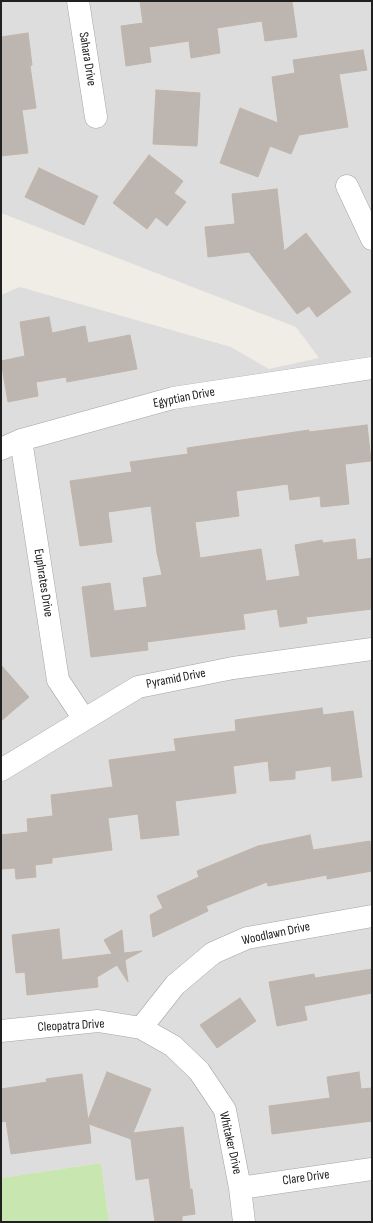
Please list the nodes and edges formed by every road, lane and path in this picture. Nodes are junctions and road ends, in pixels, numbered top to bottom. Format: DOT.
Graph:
graph roads {
  1 [pos="78,1"];
  2 [pos="96,117"];
  3 [pos="347,186"];
  4 [pos="372,239"];
  5 [pos="372,368"];
  6 [pos="21,440"];
  7 [pos="1,449"];
  8 [pos="372,653"];
  9 [pos="84,719"];
  10 [pos="1,770"];
  11 [pos="372,916"];
  12 [pos="141,1028"];
  13 [pos="1,1031"];
  14 [pos="372,1169"];
  15 [pos="240,1188"];
  16 [pos="244,1222"];
  1 -- 2 [label="street, Sahara Drive"];
  3 -- 4 [label="street"];
  5 -- 6 [label="street, Egyptian Drive"];
  6 -- 7 [label="street, Egyptian Drive"];
  6 -- 9 [label="street, Euphrates Drive"];
  8 -- 9 [label="street, Pyramid Drive"];
  9 -- 10 [label="street, Pyramid Drive"];
  11 -- 12 [label="street, Woodlawn Drive"];
  12 -- 13 [label="street, Cleopatra Drive"];
  12 -- 15 [label="street, Whitaker Drive"];
  14 -- 15 [label="street, Clare Drive"];
  15 -- 16 [label="street, Whitaker Drive"];
}
